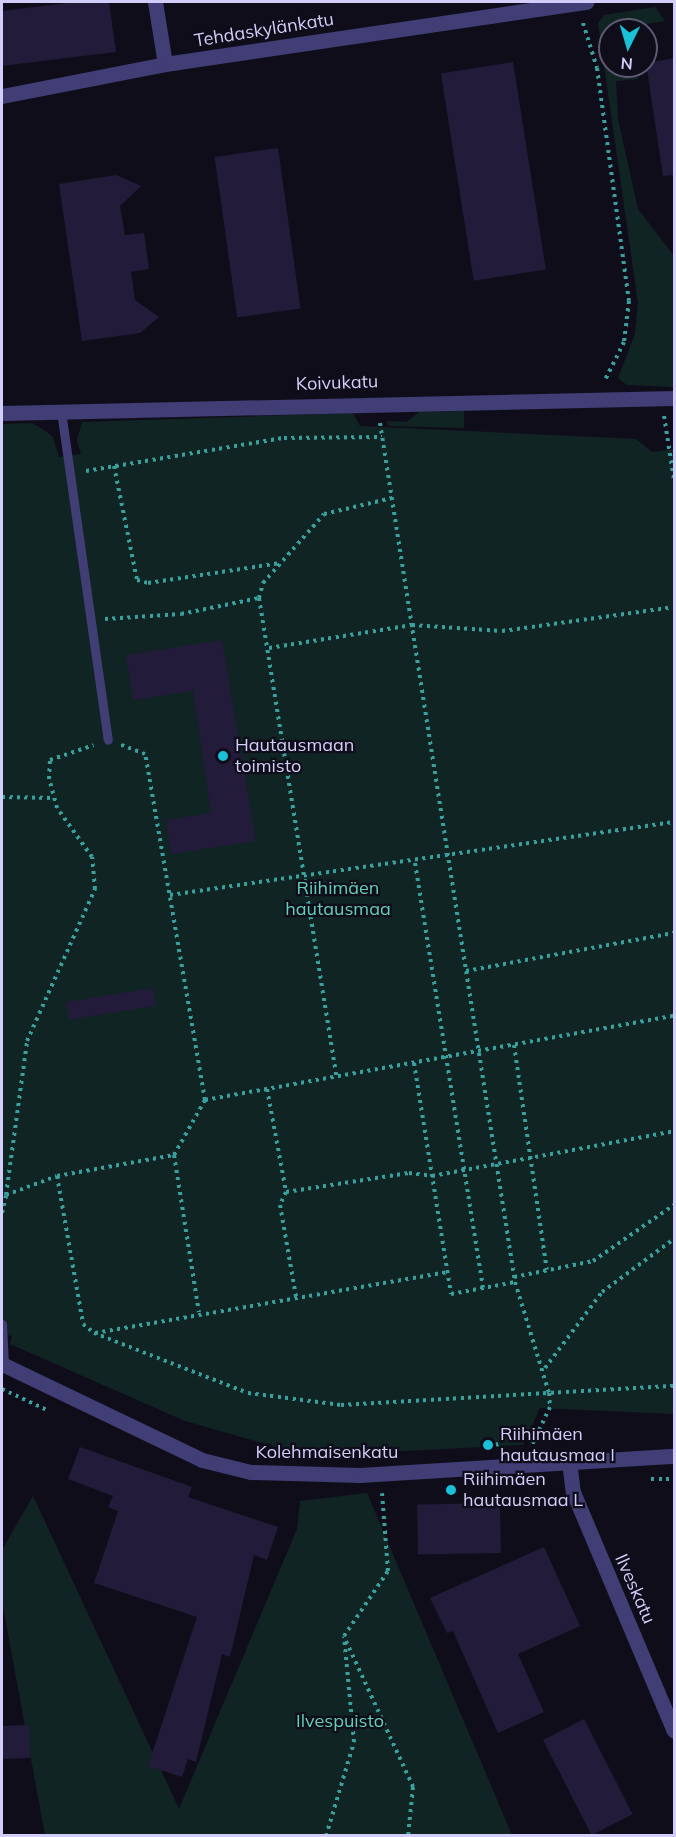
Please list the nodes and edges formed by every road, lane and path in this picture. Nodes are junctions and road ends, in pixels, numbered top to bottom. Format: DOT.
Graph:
graph roads {
  1 [pos="155,2"];
  2 [pos="577,2"];
  3 [pos="165,64"];
  4 [pos="2,96"];
  5 [pos="668,399"];
  6 [pos="603,400"];
  7 [pos="377,401"];
  8 [pos="61,411"];
  9 [pos="2,413"];
  10 [pos="382,437"];
  11 [pos="114,466"];
  12 [pos="70,473"];
  13 [pos="675,480"];
  14 [pos="392,498"];
  15 [pos="280,563"];
  16 [pos="259,598"];
  17 [pos="675,607"];
  18 [pos="92,620"];
  19 [pos="412,626"];
  20 [pos="269,648"];
  21 [pos="108,740"];
  22 [pos="2,797"];
  23 [pos="54,798"];
  24 [pos="675,822"];
  25 [pos="448,858"];
  26 [pos="415,863"];
  27 [pos="305,878"];
  28 [pos="170,895"];
  29 [pos="675,933"];
  30 [pos="466,971"];
  31 [pos="675,1016"];
  32 [pos="514,1045"];
  33 [pos="479,1052"];
  34 [pos="446,1058"];
  35 [pos="414,1063"];
  36 [pos="337,1077"];
  37 [pos="267,1089"];
  38 [pos="206,1100"];
  39 [pos="675,1131"];
  40 [pos="174,1155"];
  41 [pos="532,1158"];
  42 [pos="497,1165"];
  43 [pos="463,1171"];
  44 [pos="57,1176"];
  45 [pos="432,1176"];
  46 [pos="286,1192"];
  47 [pos="6,1195"];
  48 [pos="675,1205"];
  49 [pos="2,1213"];
  50 [pos="675,1239"];
  51 [pos="547,1270"];
  52 [pos="448,1272"];
  53 [pos="515,1279"];
  54 [pos="483,1288"];
  55 [pos="296,1297"];
  56 [pos="199,1312"];
  57 [pos="2,1324"];
  58 [pos="94,1333"];
  59 [pos="2,1367"];
  60 [pos="545,1368"];
  61 [pos="675,1386"];
  62 [pos="549,1393"];
  63 [pos="675,1455"];
  64 [pos="569,1461"];
  65 [pos="532,1462"];
  66 [pos="382,1493"];
  67 [pos="344,1636"];
  68 [pos="675,1731"];
  69 [pos="326,1836"];
  70 [pos="408,1836"];
  1 -- 3 [label="street"];
  2 -- 3 [label="street, Tehdaskylänkatu"];
  2 -- 6 [label="path"];
  3 -- 4 [label="street, Tehdaskylänkatu"];
  5 -- 6 [label="street, Koivukatu"];
  5 -- 13 [label="path"];
  6 -- 7 [label="street, Koivukatu"];
  7 -- 8 [label="street, Koivukatu"];
  7 -- 10 [label="path"];
  8 -- 9 [label="street, Koivukatu"];
  8 -- 12 [label="lane"];
  10 -- 11 [label="path"];
  10 -- 14 [label="path"];
  11 -- 12 [label="path"];
  11 -- 15 [label="path"];
  12 -- 18 [label="lane"];
  14 -- 15 [label="path"];
  14 -- 19 [label="path"];
  15 -- 16 [label="path"];
  16 -- 18 [label="path"];
  16 -- 20 [label="path"];
  17 -- 19 [label="path"];
  18 -- 21 [label="lane"];
  19 -- 20 [label="path"];
  19 -- 25 [label="path"];
  20 -- 27 [label="path"];
  21 -- 23 [label="path"];
  21 -- 28 [label="path"];
  22 -- 23 [label="path"];
  23 -- 47 [label="path"];
  24 -- 25 [label="path"];
  25 -- 26 [label="path"];
  25 -- 30 [label="path"];
  26 -- 27 [label="path"];
  26 -- 34 [label="path"];
  27 -- 28 [label="path"];
  27 -- 36 [label="path"];
  28 -- 38 [label="path"];
  29 -- 30 [label="path"];
  30 -- 33 [label="path"];
  31 -- 32 [label="path"];
  32 -- 33 [label="path"];
  32 -- 41 [label="path"];
  33 -- 34 [label="path"];
  33 -- 42 [label="path"];
  34 -- 35 [label="path"];
  34 -- 43 [label="path"];
  35 -- 36 [label="path"];
  35 -- 45 [label="path"];
  36 -- 37 [label="path"];
  37 -- 38 [label="path"];
  37 -- 46 [label="path"];
  38 -- 40 [label="path"];
  39 -- 41 [label="path"];
  40 -- 44 [label="path"];
  40 -- 56 [label="path"];
  41 -- 42 [label="path"];
  41 -- 51 [label="path"];
  42 -- 43 [label="path"];
  42 -- 53 [label="path"];
  43 -- 45 [label="path"];
  43 -- 54 [label="path"];
  44 -- 47 [label="path"];
  44 -- 58 [label="path"];
  45 -- 46 [label="path"];
  45 -- 52 [label="path"];
  46 -- 55 [label="path"];
  47 -- 49 [label="path"];
  48 -- 51 [label="path"];
  50 -- 60 [label="path"];
  51 -- 53 [label="path"];
  52 -- 54 [label="path"];
  52 -- 55 [label="path"];
  53 -- 54 [label="path"];
  53 -- 60 [label="path"];
  55 -- 56 [label="path"];
  56 -- 58 [label="path"];
  57 -- 59 [label="lane"];
  58 -- 62 [label="path"];
  59 -- 65 [label="street, Kolehmaisenkatu"];
  60 -- 62 [label="path"];
  61 -- 62 [label="path"];
  62 -- 65 [label="path"];
  63 -- 64 [label="street, Kolehmaisenkatu"];
  64 -- 65 [label="street, Kolehmaisenkatu"];
  64 -- 68 [label="street, Ilveskatu"];
  66 -- 67 [label="path"];
  67 -- 69 [label="path"];
  67 -- 70 [label="path"];
}
